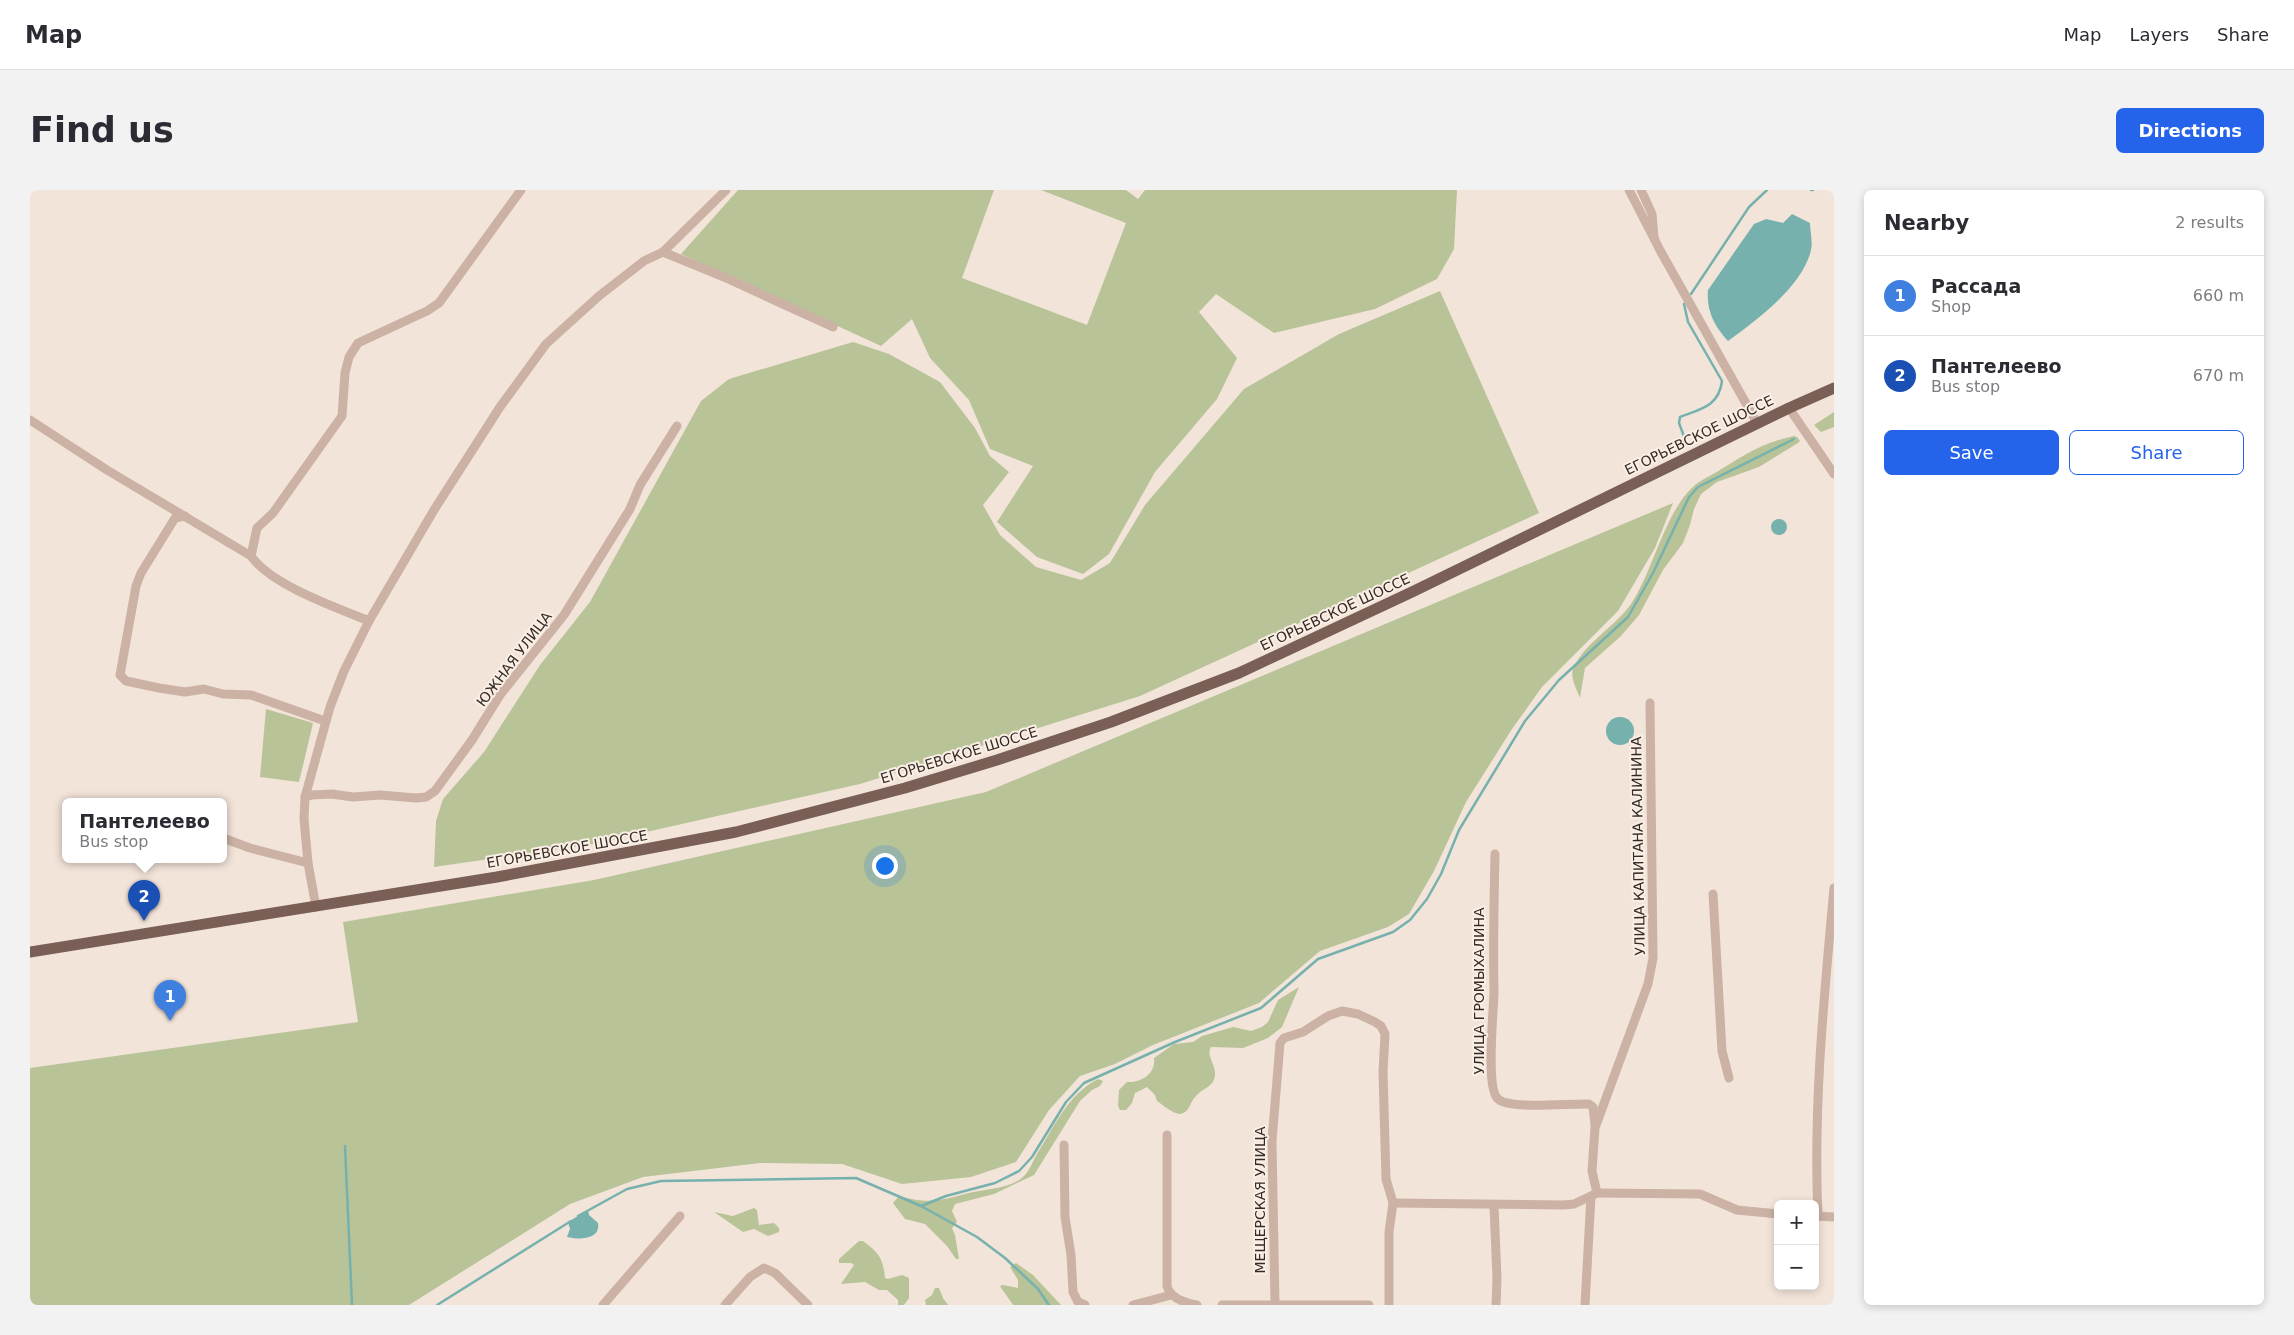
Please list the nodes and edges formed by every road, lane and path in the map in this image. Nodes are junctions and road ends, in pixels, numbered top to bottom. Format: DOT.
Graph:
graph roads {
  1 [pos="521,190"];
  2 [pos="726,190"];
  3 [pos="1629,190"];
  4 [pos="1641,190"];
  5 [pos="1654,239"];
  6 [pos="663,252"];
  7 [pos="832,327"];
  8 [pos="1834,388"];
  9 [pos="1789,408"];
  10 [pos="30,420"];
  11 [pos="1757,423"];
  12 [pos="677,426"];
  13 [pos="1834,474"];
  14 [pos="185,516"];
  15 [pos="251,556"];
  16 [pos="369,621"];
  17 [pos="1650,703"];
  18 [pos="325,721"];
  19 [pos="305,797"];
  20 [pos="227,839"];
  21 [pos="1495,854"];
  22 [pos="308,864"];
  23 [pos="1834,888"];
  24 [pos="1712,894"];
  25 [pos="316,907"];
  26 [pos="30,952"];
  27 [pos="1729,1078"];
  28 [pos="1595,1128"];
  29 [pos="1167,1135"];
  30 [pos="1064,1145"];
  31 [pos="1594,1195"];
  32 [pos="1817,1200"];
  33 [pos="1393,1203"];
  34 [pos="1494,1206"];
  35 [pos="1774,1214"];
  36 [pos="680,1216"];
  37 [pos="1819,1216"];
  38 [pos="1834,1217"];
  39 [pos="1172,1295"];
  40 [pos="1275,1304"];
  41 [pos="603,1305"];
  42 [pos="725,1305"];
  43 [pos="808,1305"];
  44 [pos="1085,1305"];
  45 [pos="1133,1305"];
  46 [pos="1197,1305"];
  47 [pos="1222,1305"];
  48 [pos="1369,1305"];
  49 [pos="1389,1305"];
  50 [pos="1495,1305"];
  51 [pos="1585,1305"];
  1 -- 15 [label="street"];
  2 -- 6 [label="street"];
  3 -- 5 [label="street"];
  4 -- 5 [label="street"];
  5 -- 11 [label="street"];
  6 -- 7 [label="street"];
  6 -- 16 [label="street"];
  8 -- 9 [label="main road, ЕГОРЬЕВСКОЕ ШОССЕ"];
  9 -- 11 [label="main road, ЕГОРЬЕВСКОЕ ШОССЕ"];
  9 -- 13 [label="street"];
  10 -- 14 [label="street"];
  11 -- 25 [label="main road, ЕГОРЬЕВСКОЕ ШОССЕ"];
  12 -- 19 [label="street, ЮЖНАЯ УЛИЦА"];
  14 -- 15 [label="street"];
  14 -- 18 [label="street"];
  15 -- 16 [label="street"];
  16 -- 18 [label="street"];
  17 -- 28 [label="street, УЛИЦА КАПИТАНА КАЛИНИНА"];
  18 -- 19 [label="street"];
  19 -- 22 [label="street"];
  20 -- 22 [label="street"];
  21 -- 28 [label="street, УЛИЦА ГРОМЫХАЛИНА"];
  22 -- 25 [label="street"];
  23 -- 32 [label="street"];
  24 -- 27 [label="street"];
  25 -- 26 [label="main road, ЕГОРЬЕВСКОЕ ШОССЕ"];
  28 -- 31 [label="street, УЛИЦА КАПИТАНА КАЛИНИНА"];
  29 -- 39 [label="street"];
  30 -- 44 [label="street"];
  31 -- 34 [label="street"];
  31 -- 35 [label="street"];
  31 -- 51 [label="street, УЛИЦА КАПИТАНА КАЛИНИНА"];
  33 -- 34 [label="street"];
  33 -- 40 [label="street, МЕЩЕРСКАЯ УЛИЦА"];
  33 -- 49 [label="street"];
  34 -- 50 [label="street"];
  36 -- 41 [label="street"];
  37 -- 38 [label="street"];
  39 -- 45 [label="street"];
  39 -- 46 [label="street"];
  40 -- 47 [label="street"];
  40 -- 48 [label="street"];
  42 -- 43 [label="street"];
}
